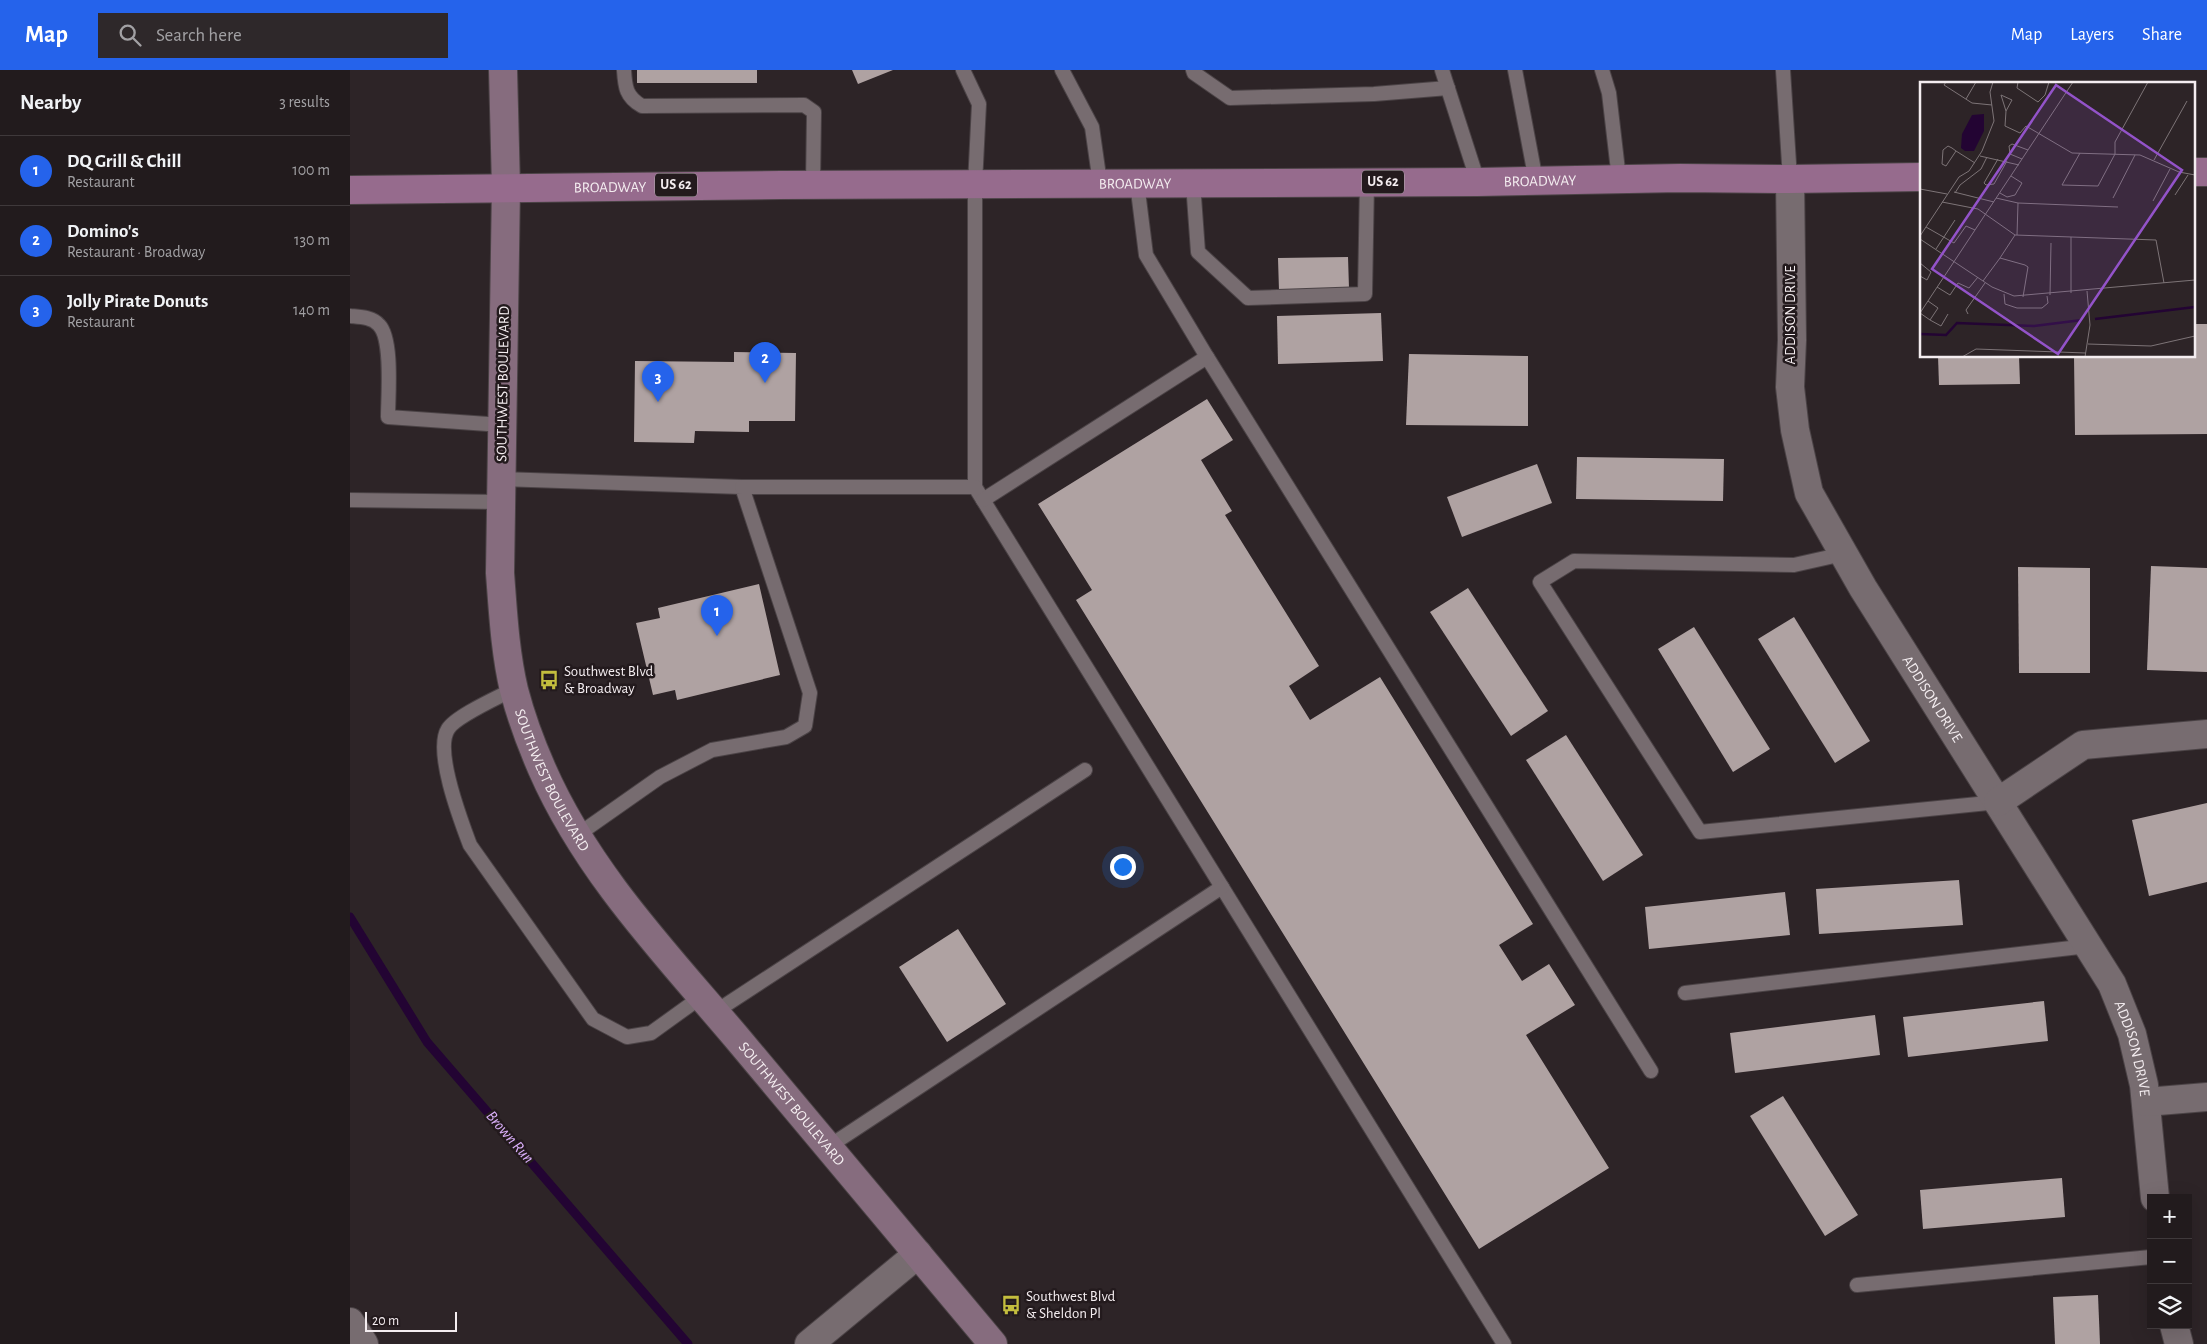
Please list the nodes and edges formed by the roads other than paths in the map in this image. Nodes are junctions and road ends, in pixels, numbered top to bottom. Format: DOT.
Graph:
graph roads {
  1 [pos="503,70"];
  2 [pos="624,70"];
  3 [pos="963,70"];
  4 [pos="1062,70"];
  5 [pos="1193,70"];
  6 [pos="1442,70"];
  7 [pos="1515,70"];
  8 [pos="1602,70"];
  9 [pos="1783,70"];
  10 [pos="1448,88"];
  11 [pos="2194,172"];
  12 [pos="2207,172"];
  13 [pos="1920,177"];
  14 [pos="1619,179"];
  15 [pos="1790,179"];
  16 [pos="1536,181"];
  17 [pos="1367,182"];
  18 [pos="1478,182"];
  19 [pos="1100,183"];
  20 [pos="1137,183"];
  21 [pos="1193,183"];
  22 [pos="975,184"];
  23 [pos="813,185"];
  24 [pos="506,187"];
  25 [pos="350,190"];
  26 [pos="350,316"];
  27 [pos="1207,357"];
  28 [pos="502,425"];
  29 [pos="742,487"];
  30 [pos="975,487"];
  31 [pos="501,490"];
  32 [pos="350,500"];
  33 [pos="983,500"];
  34 [pos="1843,554"];
  35 [pos="514,689"];
  36 [pos="2207,734"];
  37 [pos="1086,770"];
  38 [pos="1998,802"];
  39 [pos="576,836"];
  40 [pos="1222,888"];
  41 [pos="2088,946"];
  42 [pos="1685,993"];
  43 [pos="708,1004"];
  44 [pos="1651,1072"];
  45 [pos="2207,1097"];
  46 [pos="2146,1102"];
  47 [pos="828,1147"];
  48 [pos="2155,1194"];
  49 [pos="918,1254"];
  50 [pos="2147,1257"];
  51 [pos="1857,1285"];
  52 [pos="350,1322"];
  53 [pos="2175,1329"];
  54 [pos="364,1344"];
  55 [pos="809,1344"];
  56 [pos="993,1344"];
  57 [pos="1504,1344"];
  58 [pos="2179,1344"];
  1 -- 24 [label="street, SOUTHWEST BOULEVARD"];
  2 -- 23 [label="lane"];
  3 -- 22 [label="lane"];
  4 -- 19 [label="lane"];
  5 -- 10 [label="lane"];
  6 -- 10 [label="lane"];
  7 -- 16 [label="lane"];
  8 -- 14 [label="lane"];
  9 -- 15 [label="lane"];
  10 -- 18 [label="lane"];
  11 -- 12 [label="main road"];
  13 -- 15 [label="main road, BROADWAY / US 62"];
  14 -- 15 [label="main road, BROADWAY / US 62"];
  14 -- 16 [label="main road, BROADWAY / US 62"];
  15 -- 34 [label="street, ADDISON DRIVE"];
  16 -- 18 [label="main road, BROADWAY / US 62"];
  17 -- 18 [label="main road, BROADWAY / US 62"];
  17 -- 21 [label="main road, BROADWAY / US 62"];
  17 -- 21 [label="lane"];
  19 -- 20 [label="main road, BROADWAY / US 62"];
  19 -- 22 [label="main road, BROADWAY / US 62"];
  20 -- 21 [label="main road, BROADWAY / US 62"];
  20 -- 27 [label="lane"];
  22 -- 23 [label="main road, BROADWAY / US 62"];
  22 -- 30 [label="lane"];
  23 -- 24 [label="main road, BROADWAY / US 62"];
  24 -- 25 [label="main road, BROADWAY / US 62"];
  24 -- 28 [label="street, SOUTHWEST BOULEVARD"];
  26 -- 28 [label="lane"];
  27 -- 33 [label="lane"];
  27 -- 44 [label="lane"];
  28 -- 31 [label="street, SOUTHWEST BOULEVARD"];
  29 -- 30 [label="lane"];
  29 -- 31 [label="lane"];
  29 -- 39 [label="lane"];
  30 -- 33 [label="lane"];
  31 -- 32 [label="lane"];
  31 -- 35 [label="street, SOUTHWEST BOULEVARD"];
  33 -- 40 [label="lane"];
  34 -- 38 [label="street, ADDISON DRIVE"];
  34 -- 38 [label="lane"];
  35 -- 39 [label="street, SOUTHWEST BOULEVARD"];
  35 -- 43 [label="lane"];
  36 -- 38 [label="street"];
  37 -- 43 [label="lane"];
  38 -- 41 [label="street, ADDISON DRIVE"];
  39 -- 43 [label="street, SOUTHWEST BOULEVARD"];
  40 -- 47 [label="lane"];
  40 -- 57 [label="lane"];
  41 -- 42 [label="lane"];
  41 -- 46 [label="street, ADDISON DRIVE"];
  43 -- 47 [label="street, SOUTHWEST BOULEVARD"];
  45 -- 46 [label="street"];
  46 -- 48 [label="street, ADDISON DRIVE"];
  47 -- 49 [label="street, SOUTHWEST BOULEVARD"];
  49 -- 55 [label="street"];
  49 -- 56 [label="street, SOUTHWEST BOULEVARD"];
  50 -- 51 [label="lane"];
  52 -- 54 [label="street"];
  53 -- 58 [label="street"];
}
